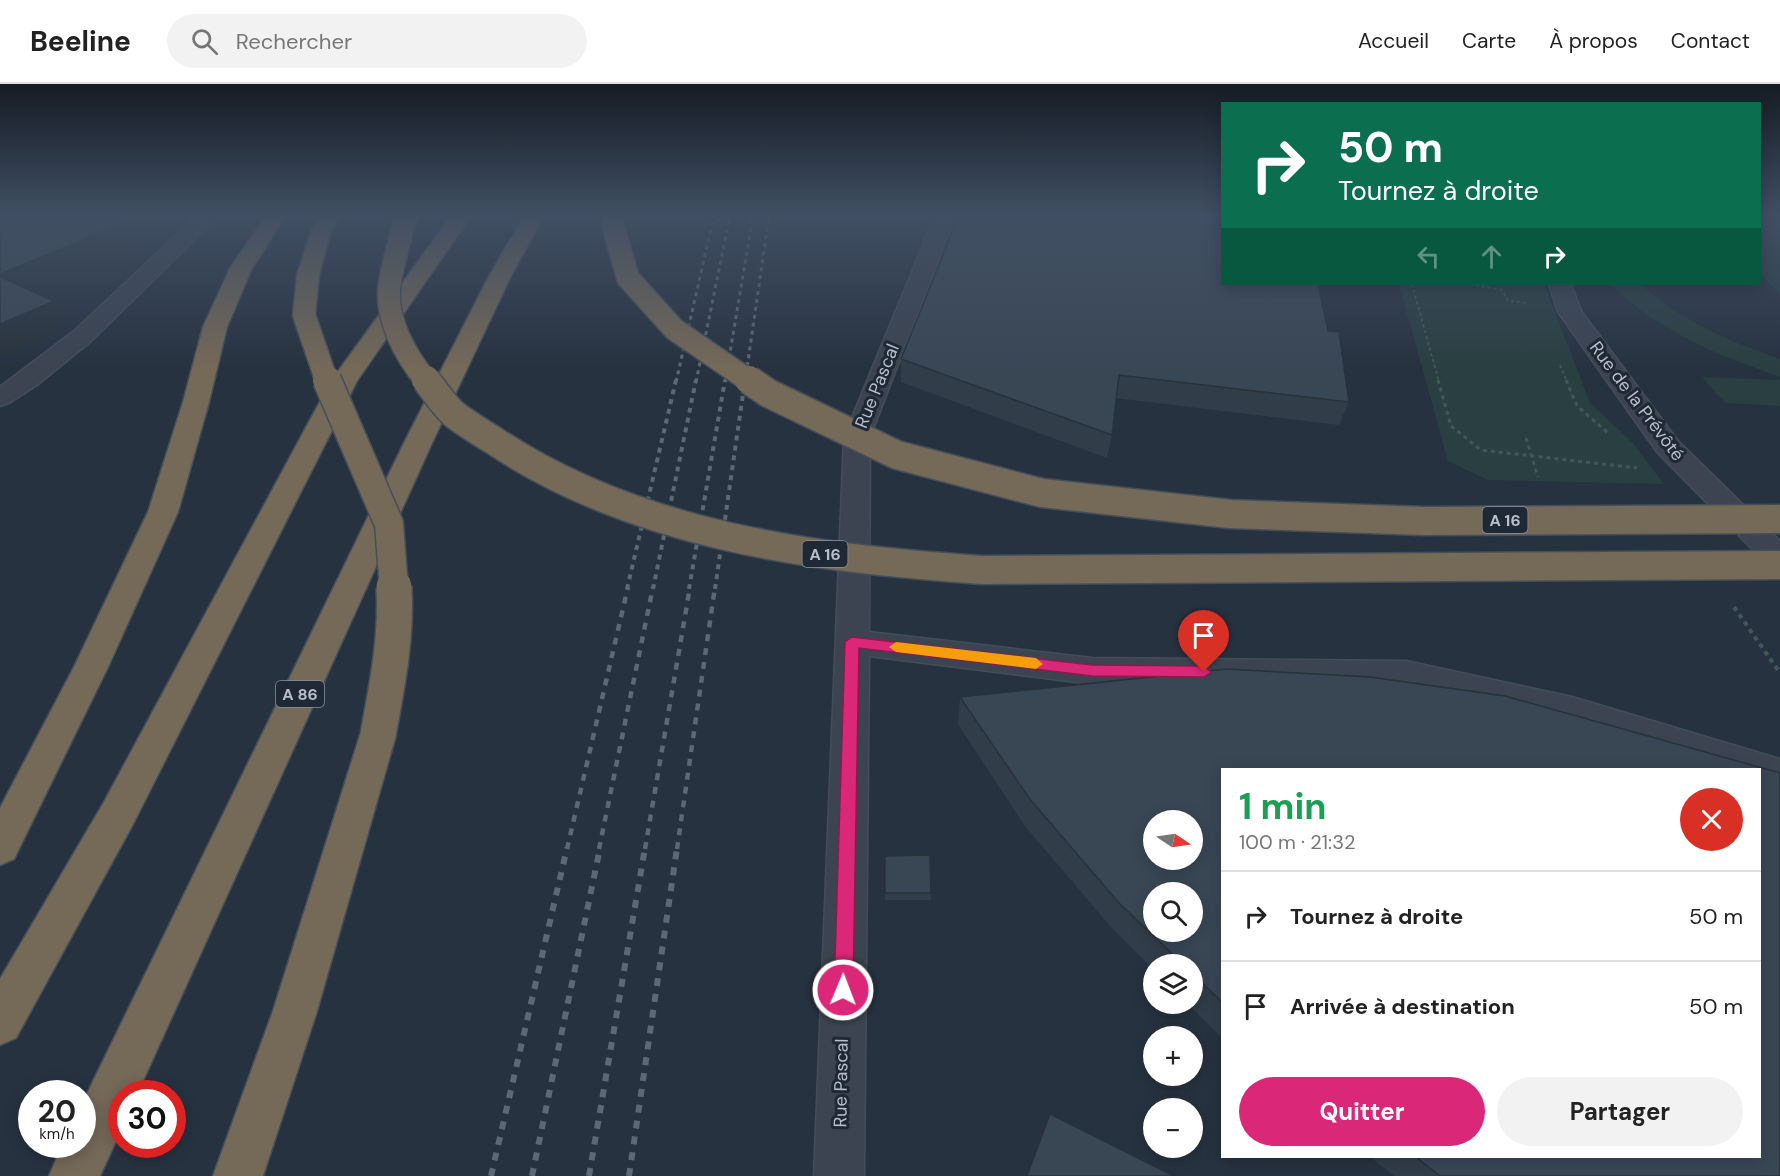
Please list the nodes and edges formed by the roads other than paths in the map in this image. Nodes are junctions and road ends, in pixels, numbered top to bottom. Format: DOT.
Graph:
graph roads {
  1 [pos="155,267"];
  2 [pos="242,267"];
  3 [pos="310,267"];
  4 [pos="394,267"];
  5 [pos="425,267"];
  6 [pos="505,267"];
  7 [pos="625,267"];
  8 [pos="925,267"];
  9 [pos="1560,285"];
  10 [pos="0,398"];
  11 [pos="1780,519"];
  12 [pos="1780,559"];
  13 [pos="1780,565"];
  14 [pos="852,642"];
  15 [pos="1754,768"];
  16 [pos="1761,770"];
  17 [pos="1780,776"];
  18 [pos="0,847"];
  19 [pos="0,1022"];
  20 [pos="74,1176"];
  21 [pos="238,1176"];
  22 [pos="839,1176"];
  1 -- 10 [label="street"];
  2 -- 18 [label="highway"];
  3 -- 21 [label="highway, bridge"];
  4 -- 13 [label="highway, A 16, bridge"];
  5 -- 19 [label="highway"];
  6 -- 20 [label="highway, A 86"];
  7 -- 11 [label="highway, A 16, bridge"];
  8 -- 14 [label="street, Rue Pascal"];
  9 -- 12 [label="street, Rue de la Prévôté"];
  14 -- 15 [label="street"];
  14 -- 22 [label="street, Rue Pascal"];
  16 -- 17 [label="street"];
}
